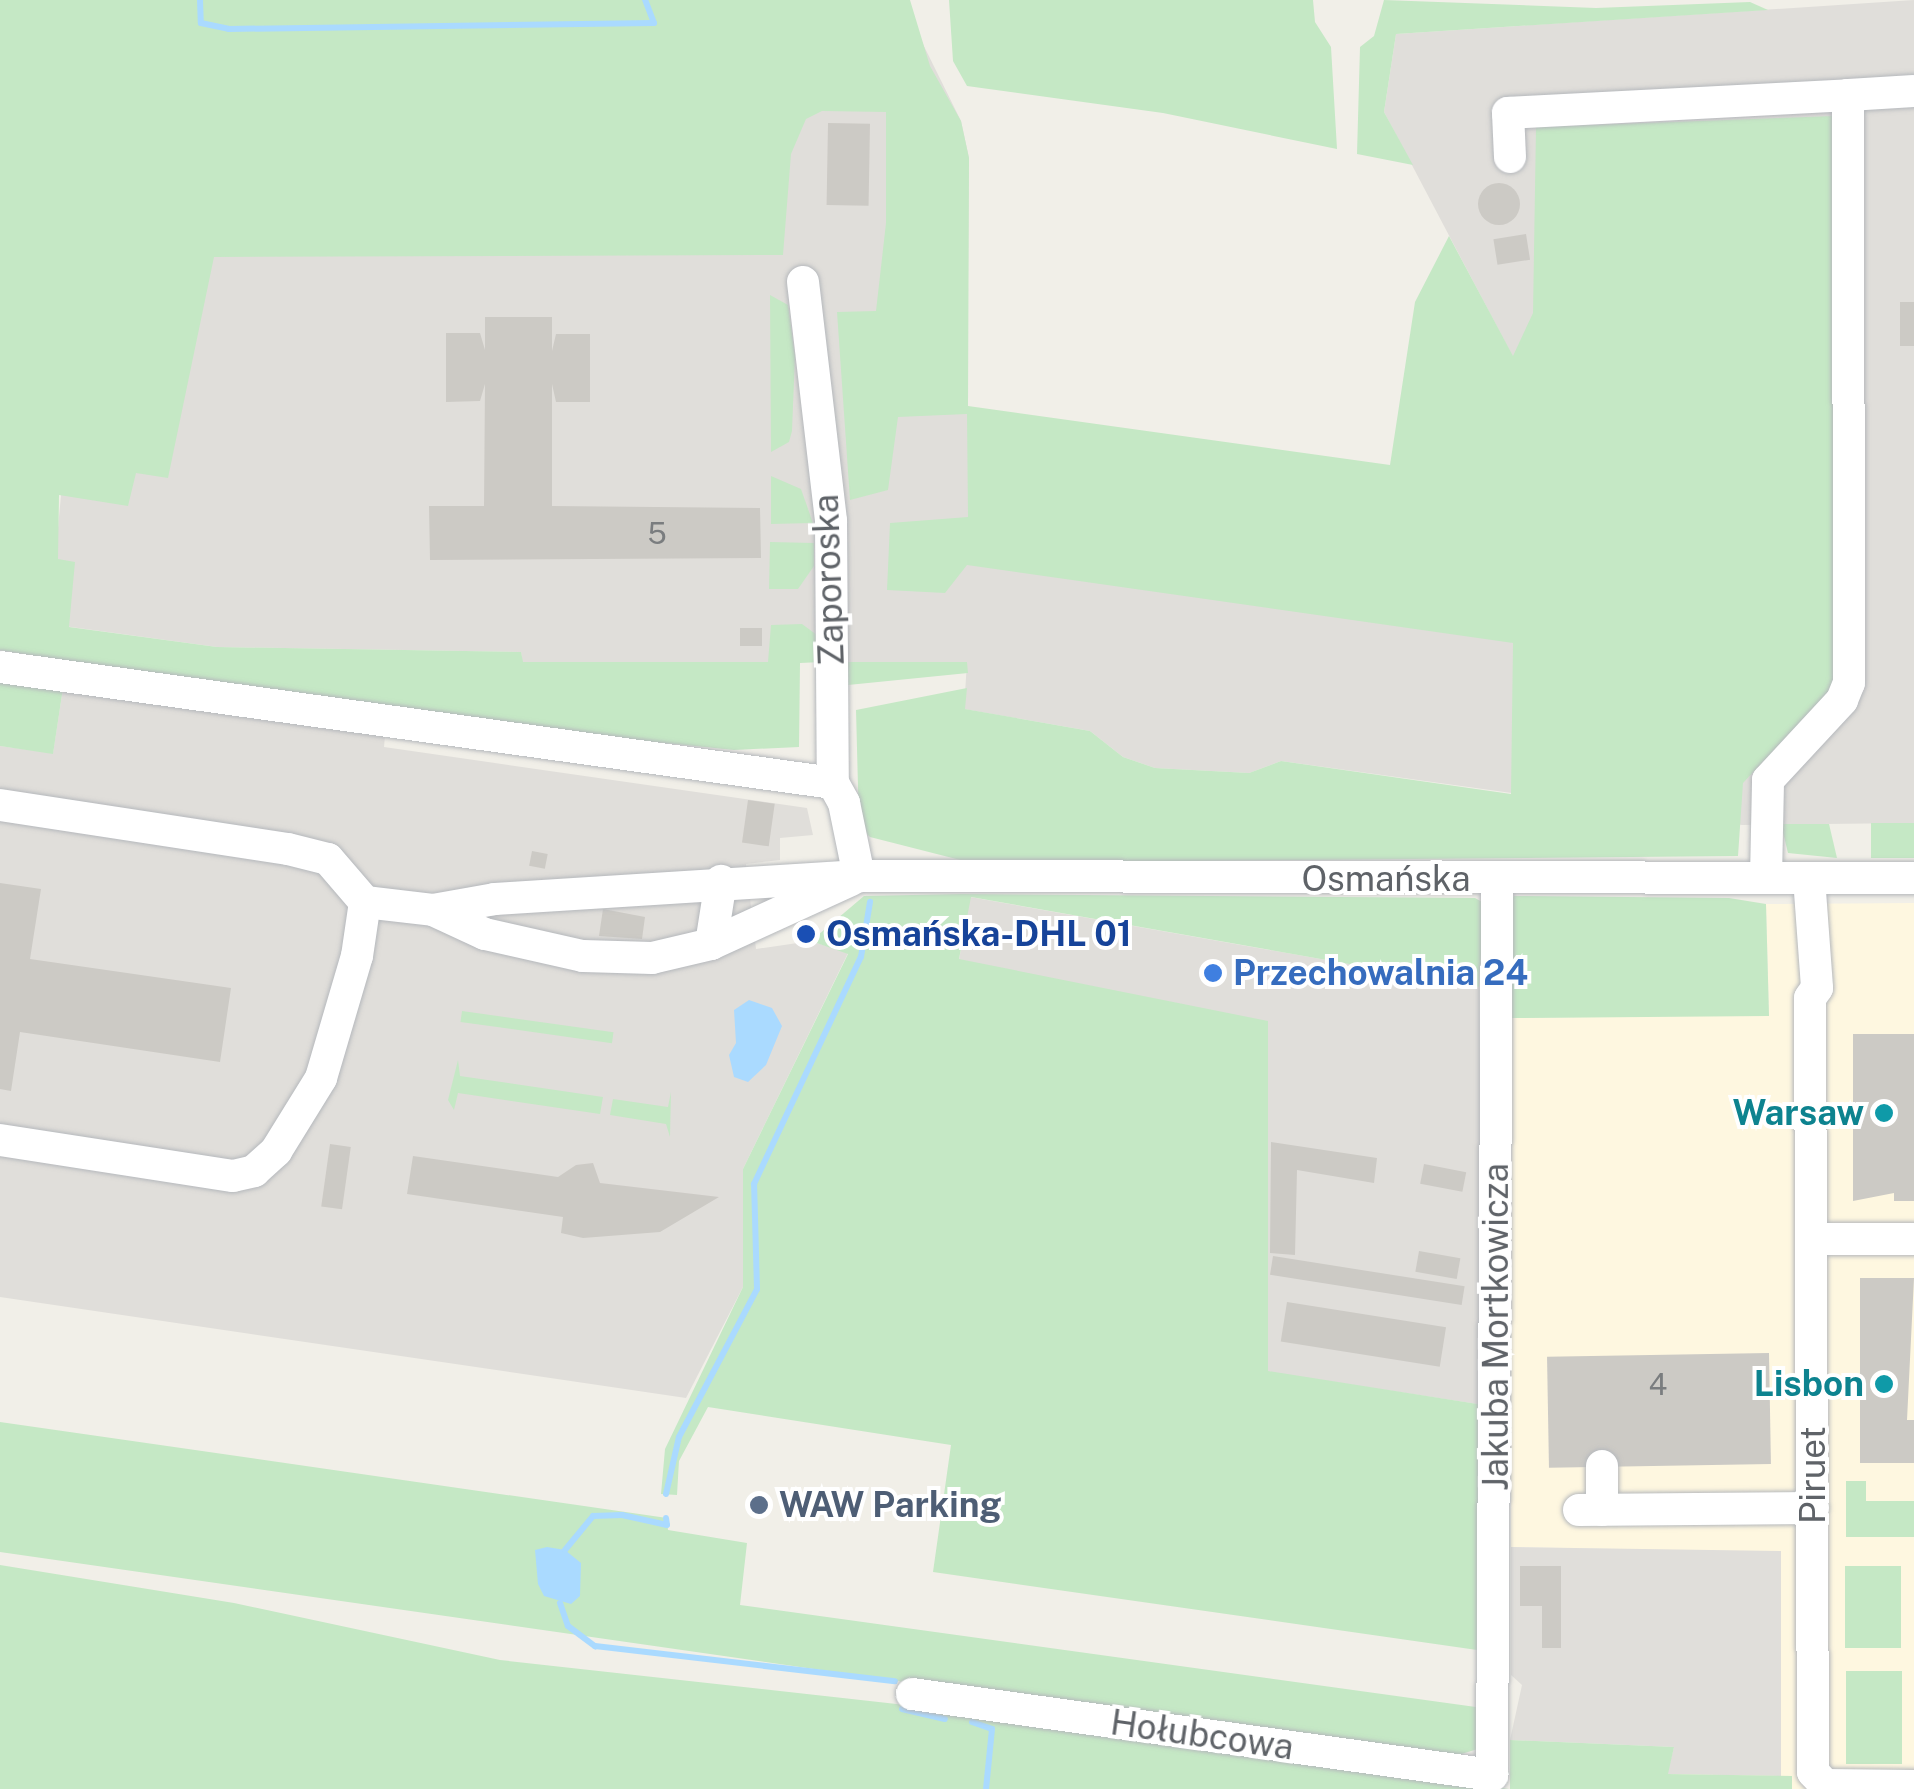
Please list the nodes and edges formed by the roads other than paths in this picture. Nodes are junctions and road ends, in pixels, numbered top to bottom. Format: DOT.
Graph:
graph roads {
  1 [pos="1914,91"];
  2 [pos="1848,95"];
  3 [pos="1510,157"];
  4 [pos="803,282"];
  5 [pos="0,667"];
  6 [pos="833,783"];
  7 [pos="0,805"];
  8 [pos="859,876"];
  9 [pos="1766,878"];
  10 [pos="1914,878"];
  11 [pos="1497,879"];
  12 [pos="721,881"];
  13 [pos="1809,887"];
  14 [pos="365,902"];
  15 [pos="432,910"];
  16 [pos="711,944"];
  17 [pos="0,1140"];
  18 [pos="1812,1239"];
  19 [pos="1914,1239"];
  20 [pos="1602,1466"];
  21 [pos="1812,1508"];
  22 [pos="912,1694"];
  23 [pos="1492,1775"];
  24 [pos="1914,1786"];
  25 [pos="1862,1787"];
  1 -- 2 [label="street"];
  2 -- 3 [label="street"];
  2 -- 9 [label="street"];
  4 -- 6 [label="street, Zaporoska"];
  5 -- 6 [label="street"];
  6 -- 8 [label="street, Zaporoska"];
  7 -- 14 [label="street"];
  8 -- 11 [label="street, Osmańska"];
  8 -- 12 [label="street, Osmańska"];
  8 -- 16 [label="street"];
  9 -- 11 [label="street, Osmańska"];
  9 -- 13 [label="street, Osmańska"];
  10 -- 13 [label="street, Osmańska"];
  11 -- 23 [label="street, Jakuba Mortkowicza"];
  12 -- 15 [label="street, Osmańska"];
  12 -- 16 [label="street"];
  13 -- 18 [label="street, Piruet"];
  14 -- 15 [label="street"];
  14 -- 17 [label="street"];
  15 -- 16 [label="street"];
  18 -- 19 [label="street"];
  18 -- 21 [label="street, Piruet"];
  20 -- 21 [label="street"];
  21 -- 25 [label="street, Piruet"];
  22 -- 23 [label="street, Hołubcowa"];
  24 -- 25 [label="street"];
}
